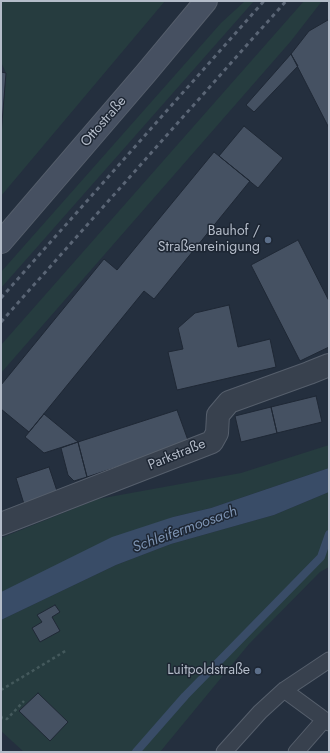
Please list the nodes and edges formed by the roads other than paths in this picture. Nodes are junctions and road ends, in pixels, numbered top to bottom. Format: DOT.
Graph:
graph roads {
  1 [pos="206,1"];
  2 [pos="1,242"];
  3 [pos="329,365"];
  4 [pos="1,524"];
  5 [pos="329,660"];
  6 [pos="284,690"];
  7 [pos="326,722"];
  8 [pos="224,752"];
  9 [pos="296,752"];
  1 -- 2 [label="main road, Ottostraße"];
  3 -- 4 [label="street, Parkstraße"];
  5 -- 6 [label="lane"];
  6 -- 7 [label="lane"];
  6 -- 8 [label="lane"];
  7 -- 9 [label="lane"];
}
